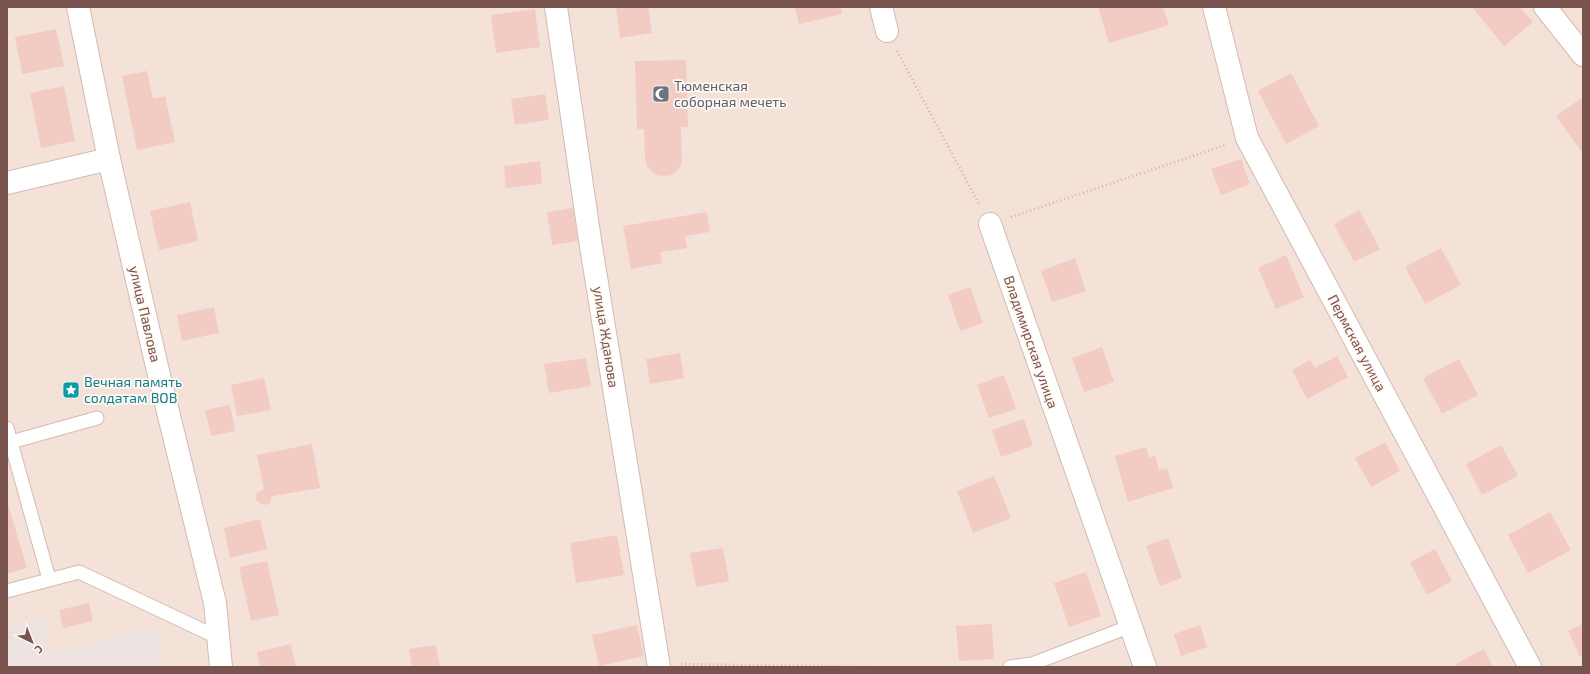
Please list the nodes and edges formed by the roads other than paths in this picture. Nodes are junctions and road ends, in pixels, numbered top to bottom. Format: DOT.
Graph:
graph roads {
  1 [pos="78,7"];
  2 [pos="556,7"];
  3 [pos="881,7"];
  4 [pos="1214,7"];
  5 [pos="1545,7"];
  6 [pos="887,31"];
  7 [pos="1583,55"];
  8 [pos="110,159"];
  9 [pos="7,183"];
  10 [pos="990,224"];
  11 [pos="97,418"];
  12 [pos="7,428"];
  13 [pos="11,442"];
  14 [pos="49,579"];
  15 [pos="7,591"];
  16 [pos="1131,626"];
  17 [pos="219,638"];
  18 [pos="654,666"];
  19 [pos="221,667"];
  20 [pos="1010,667"];
  21 [pos="1146,667"];
  22 [pos="1530,667"];
  1 -- 8 [label="street, улица Павлова"];
  2 -- 18 [label="street, улица Жданова"];
  3 -- 6 [label="street"];
  4 -- 22 [label="street, Пермская улица"];
  5 -- 7 [label="street"];
  8 -- 9 [label="street"];
  8 -- 17 [label="street, улица Павлова"];
  10 -- 16 [label="street, Владимирская улица"];
  11 -- 13 [label="lane"];
  12 -- 13 [label="lane"];
  13 -- 14 [label="lane"];
  14 -- 15 [label="lane"];
  14 -- 17 [label="lane"];
  16 -- 20 [label="lane"];
  16 -- 21 [label="street, Владимирская улица"];
  17 -- 19 [label="street, улица Павлова"];
}
